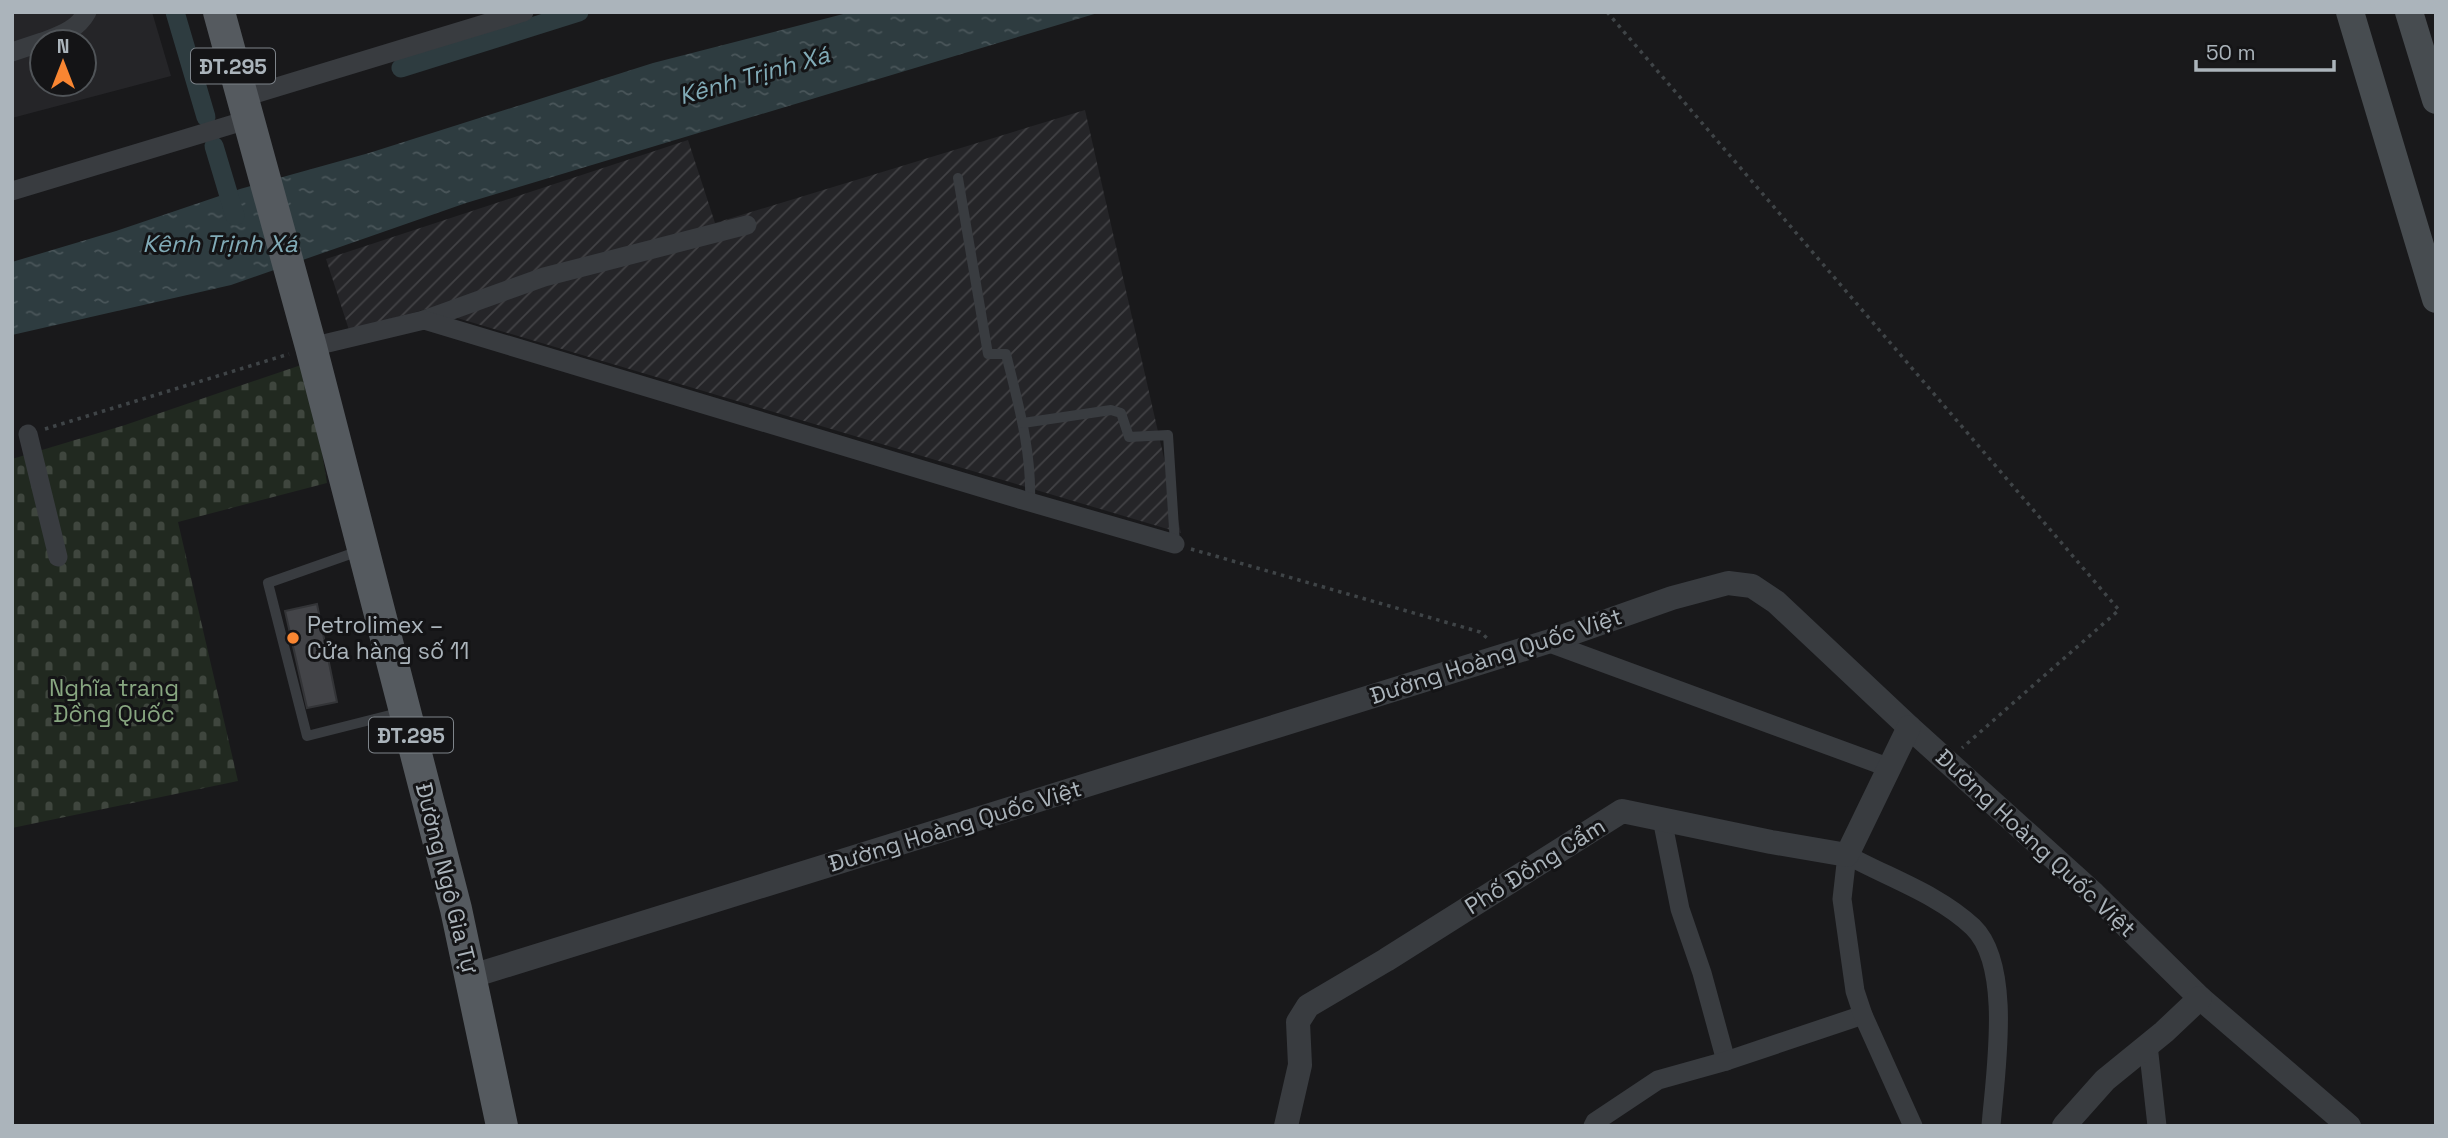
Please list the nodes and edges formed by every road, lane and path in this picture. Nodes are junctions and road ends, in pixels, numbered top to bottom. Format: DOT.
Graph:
graph roads {
  1 [pos="87,12"];
  2 [pos="219,12"];
  3 [pos="524,12"];
  4 [pos="1608,12"];
  5 [pos="2350,12"];
  6 [pos="2409,12"];
  7 [pos="73,28"];
  8 [pos="2436,100"];
  9 [pos="244,109"];
  10 [pos="958,178"];
  11 [pos="12,191"];
  12 [pos="747,225"];
  13 [pos="2436,299"];
  14 [pos="424,320"];
  15 [pos="311,347"];
  16 [pos="1023,423"];
  17 [pos="28,434"];
  18 [pos="1030,503"];
  19 [pos="1175,544"];
  20 [pos="363,550"];
  21 [pos="58,557"];
  22 [pos="1547,642"];
  23 [pos="1504,655"];
  24 [pos="405,712"];
  25 [pos="1909,727"];
  26 [pos="1948,760"];
  27 [pos="1890,768"];
  28 [pos="1662,820"];
  29 [pos="1847,855"];
  30 [pos="472,976"];
  31 [pos="2200,998"];
  32 [pos="1863,1015"];
  33 [pos="2148,1045"];
  34 [pos="1726,1061"];
  35 [pos="502,1126"];
  36 [pos="1286,1126"];
  37 [pos="1593,1126"];
  38 [pos="1913,1126"];
  39 [pos="1991,1126"];
  40 [pos="2064,1126"];
  41 [pos="2157,1126"];
  42 [pos="2348,1126"];
  1 -- 7 [label="street"];
  2 -- 9 [label="main road, ĐT.295"];
  3 -- 9 [label="street"];
  4 -- 26 [label="path"];
  5 -- 13 [label="main road"];
  6 -- 8 [label="main road"];
  9 -- 11 [label="street"];
  9 -- 15 [label="main road, ĐT.295"];
  10 -- 16 [label="lane"];
  12 -- 14 [label="street"];
  14 -- 15 [label="street"];
  14 -- 18 [label="street"];
  15 -- 17 [label="path"];
  15 -- 20 [label="main road, Đường Ngô Gia Tự / ĐT.295"];
  16 -- 18 [label="lane"];
  16 -- 19 [label="lane"];
  17 -- 21 [label="street"];
  18 -- 19 [label="street"];
  19 -- 23 [label="path"];
  20 -- 24 [label="main road, Đường Ngô Gia Tự / ĐT.295"];
  20 -- 24 [label="lane"];
  22 -- 23 [label="street, Đường Hoàng Quốc Việt"];
  22 -- 25 [label="street, Đường Hoàng Quốc Việt"];
  22 -- 27 [label="street"];
  23 -- 30 [label="street, Đường Hoàng Quốc Việt"];
  24 -- 30 [label="main road, Đường Ngô Gia Tự / ĐT.295"];
  25 -- 26 [label="street, Đường Hoàng Quốc Việt"];
  25 -- 27 [label="street"];
  26 -- 31 [label="street, Đường Hoàng Quốc Việt"];
  27 -- 29 [label="street"];
  28 -- 29 [label="street, Phố Đồng Cẩm"];
  28 -- 34 [label="street"];
  28 -- 36 [label="street, Phố Đồng Cẩm"];
  29 -- 32 [label="street"];
  29 -- 39 [label="street"];
  30 -- 35 [label="main road, Đường Ngô Gia Tự / ĐT.295"];
  31 -- 33 [label="street"];
  31 -- 42 [label="street, Đường Hoàng Quốc Việt"];
  32 -- 34 [label="street"];
  32 -- 38 [label="street"];
  33 -- 40 [label="street"];
  33 -- 41 [label="street"];
  34 -- 37 [label="street"];
}
